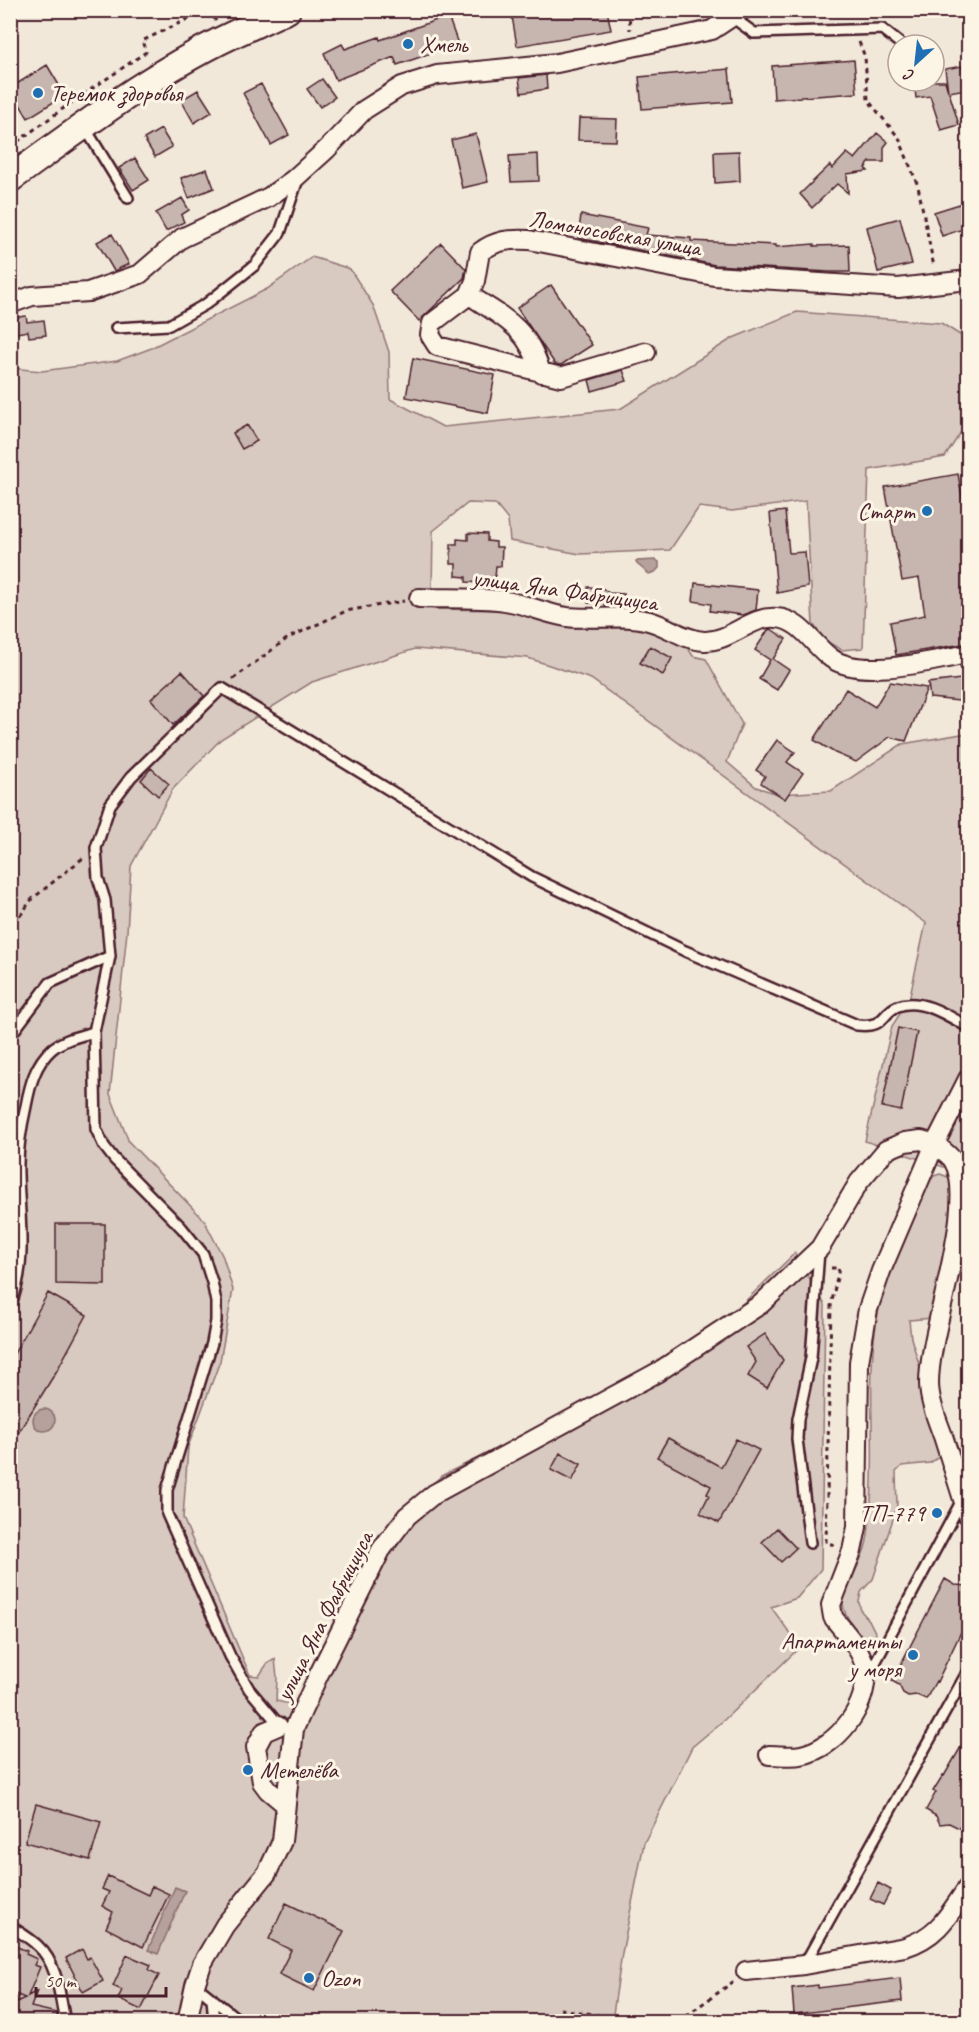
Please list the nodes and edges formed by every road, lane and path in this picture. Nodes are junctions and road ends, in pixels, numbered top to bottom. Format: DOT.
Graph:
graph roads {
  1 [pos="207,10"];
  2 [pos="287,10"];
  3 [pos="629,10"];
  4 [pos="737,14"];
  5 [pos="630,20"];
  6 [pos="887,33"];
  7 [pos="865,57"];
  8 [pos="83,126"];
  9 [pos="10,147"];
  10 [pos="299,174"];
  11 [pos="10,179"];
  12 [pos="128,198"];
  13 [pos="969,280"];
  14 [pos="938,284"];
  15 [pos="469,295"];
  16 [pos="10,304"];
  17 [pos="116,328"];
  18 [pos="646,352"];
  19 [pos="541,373"];
  20 [pos="419,598"];
  21 [pos="969,654"];
  22 [pos="222,688"];
  23 [pos="96,848"];
  24 [pos="20,916"];
  25 [pos="110,956"];
  26 [pos="969,1027"];
  27 [pos="94,1032"];
  28 [pos="10,1036"];
  29 [pos="969,1079"];
  30 [pos="935,1144"];
  31 [pos="819,1248"];
  32 [pos="839,1268"];
  33 [pos="10,1306"];
  34 [pos="966,1506"];
  35 [pos="810,1543"];
  36 [pos="841,1545"];
  37 [pos="969,1671"];
  38 [pos="865,1682"];
  39 [pos="286,1727"];
  40 [pos="769,1755"];
  41 [pos="286,1805"];
  42 [pos="969,1887"];
  43 [pos="10,1926"];
  44 [pos="804,1965"];
  45 [pos="746,1971"];
  46 [pos="195,1985"];
  47 [pos="212,1998"];
  48 [pos="560,2009"];
  49 [pos="65,2022"];
  50 [pos="187,2022"];
  51 [pos="214,2022"];
  52 [pos="241,2022"];
  53 [pos="645,2022"];
  54 [pos="660,2022"];
  1 -- 9 [label="path"];
  2 -- 8 [label="main road"];
  3 -- 5 [label="path"];
  4 -- 6 [label="lane"];
  4 -- 10 [label="street"];
  7 -- 14 [label="path"];
  8 -- 11 [label="main road"];
  8 -- 12 [label="lane"];
  10 -- 16 [label="street"];
  10 -- 17 [label="lane"];
  13 -- 14 [label="street, Ломоносовская улица"];
  14 -- 15 [label="street, Ломоносовская улица"];
  15 -- 19 [label="street"];
  15 -- 19 [label="street"];
  18 -- 19 [label="street"];
  20 -- 21 [label="street, улица Яна Фабрициуса"];
  20 -- 22 [label="path"];
  22 -- 23 [label="lane, улица Яна Фабрициуса"];
  22 -- 26 [label="lane"];
  23 -- 24 [label="path"];
  23 -- 25 [label="lane, улица Яна Фабрициуса"];
  25 -- 27 [label="lane, улица Яна Фабрициуса"];
  25 -- 28 [label="lane"];
  27 -- 33 [label="lane"];
  27 -- 39 [label="lane, улица Яна Фабрициуса"];
  29 -- 30 [label="street"];
  30 -- 31 [label="street, улица Яна Фабрициуса"];
  30 -- 34 [label="street"];
  30 -- 38 [label="street"];
  31 -- 35 [label="lane"];
  31 -- 39 [label="street, улица Яна Фабрициуса"];
  32 -- 36 [label="path"];
  34 -- 38 [label="lane"];
  37 -- 44 [label="lane"];
  38 -- 40 [label="street"];
  39 -- 41 [label="street"];
  39 -- 41 [label="street"];
  41 -- 46 [label="street"];
  42 -- 44 [label="street"];
  43 -- 49 [label="lane"];
  44 -- 45 [label="street"];
  45 -- 54 [label="path"];
  46 -- 47 [label="lane"];
  46 -- 50 [label="street"];
  47 -- 51 [label="lane"];
  47 -- 52 [label="lane"];
  48 -- 53 [label="path"];
}
